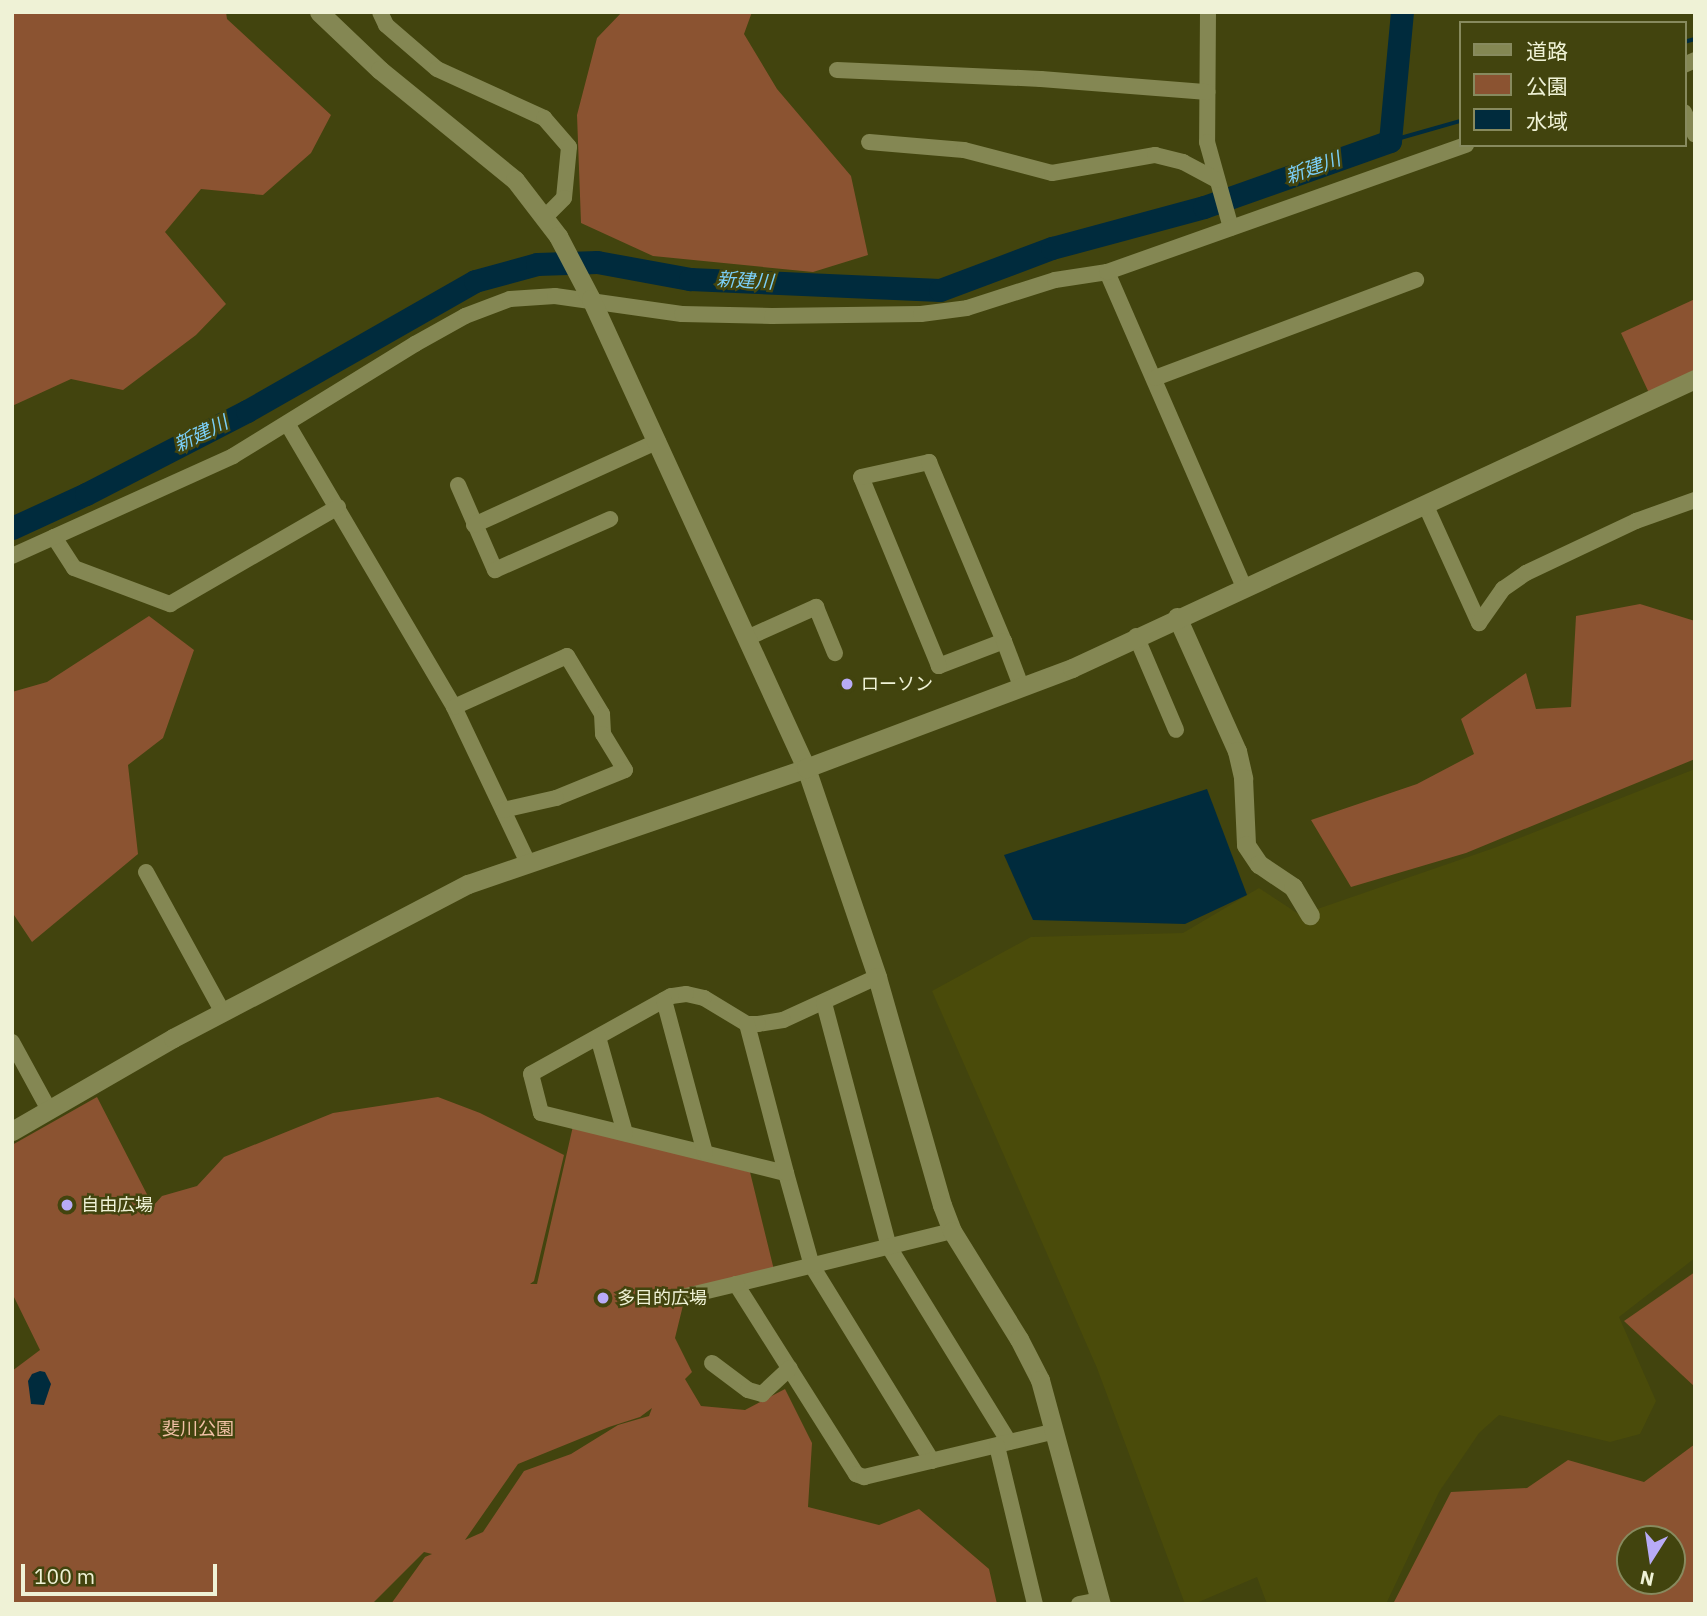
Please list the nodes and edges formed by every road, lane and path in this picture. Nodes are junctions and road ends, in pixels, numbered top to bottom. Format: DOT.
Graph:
graph roads {
  1 [pos="319,12"];
  2 [pos="380,12"];
  3 [pos="1208,12"];
  4 [pos="836,70"];
  5 [pos="1208,92"];
  6 [pos="1686,116"];
  7 [pos="1695,135"];
  8 [pos="869,142"];
  9 [pos="1460,147"];
  10 [pos="1217,180"];
  11 [pos="544,218"];
  12 [pos="1231,228"];
  13 [pos="1107,272"];
  14 [pos="1416,280"];
  15 [pos="591,299"];
  16 [pos="1155,378"];
  17 [pos="1695,379"];
  18 [pos="288,425"];
  19 [pos="658,441"];
  20 [pos="458,485"];
  21 [pos="1695,500"];
  22 [pos="1425,504"];
  23 [pos="338,508"];
  24 [pos="610,519"];
  25 [pos="474,525"];
  26 [pos="54,537"];
  27 [pos="12,556"];
  28 [pos="1244,587"];
  29 [pos="1177,617"];
  30 [pos="1136,636"];
  31 [pos="747,638"];
  32 [pos="1004,641"];
  33 [pos="835,653"];
  34 [pos="1021,686"];
  35 [pos="454,707"];
  36 [pos="1176,730"];
  37 [pos="806,768"];
  38 [pos="503,810"];
  39 [pos="528,863"];
  40 [pos="146,872"];
  41 [pos="1310,915"];
  42 [pos="877,977"];
  43 [pos="664,1000"];
  44 [pos="824,1003"];
  45 [pos="222,1011"];
  46 [pos="747,1024"];
  47 [pos="598,1037"];
  48 [pos="12,1042"];
  49 [pos="49,1110"];
  50 [pos="12,1131"];
  51 [pos="625,1133"];
  52 [pos="705,1153"];
  53 [pos="786,1173"];
  54 [pos="952,1231"];
  55 [pos="889,1247"];
  56 [pos="812,1266"];
  57 [pos="736,1284"];
  58 [pos="681,1297"];
  59 [pos="712,1363"];
  60 [pos="790,1368"];
  61 [pos="1055,1431"];
  62 [pos="1003,1444"];
  63 [pos="932,1461"];
  64 [pos="1100,1602"];
  65 [pos="1035,1604"];
  66 [pos="1079,1604"];
  1 -- 11 [label="street"];
  2 -- 11 [label="street"];
  3 -- 5 [label="street"];
  4 -- 5 [label="street"];
  5 -- 10 [label="street"];
  6 -- 7 [label="street"];
  8 -- 10 [label="street"];
  9 -- 12 [label="street"];
  10 -- 12 [label="street"];
  11 -- 15 [label="street"];
  12 -- 13 [label="street"];
  13 -- 15 [label="street"];
  13 -- 16 [label="street"];
  14 -- 16 [label="street"];
  15 -- 18 [label="street"];
  15 -- 19 [label="street"];
  16 -- 28 [label="street"];
  17 -- 22 [label="street"];
  18 -- 23 [label="street"];
  18 -- 26 [label="street"];
  19 -- 25 [label="street"];
  19 -- 31 [label="street"];
  20 -- 25 [label="street"];
  21 -- 22 [label="street"];
  22 -- 28 [label="street"];
  23 -- 26 [label="street"];
  23 -- 35 [label="street"];
  24 -- 25 [label="street"];
  26 -- 27 [label="street"];
  28 -- 29 [label="street"];
  29 -- 30 [label="street"];
  29 -- 41 [label="street"];
  30 -- 34 [label="street"];
  30 -- 36 [label="street"];
  31 -- 33 [label="street"];
  31 -- 37 [label="street"];
  32 -- 32 [label="street"];
  32 -- 34 [label="street"];
  34 -- 37 [label="street"];
  35 -- 38 [label="street"];
  35 -- 38 [label="street"];
  37 -- 39 [label="street"];
  37 -- 42 [label="street"];
  38 -- 39 [label="street"];
  39 -- 45 [label="street"];
  40 -- 45 [label="street"];
  42 -- 44 [label="street"];
  42 -- 54 [label="street"];
  43 -- 46 [label="street"];
  43 -- 47 [label="street"];
  43 -- 52 [label="street"];
  44 -- 46 [label="street"];
  44 -- 55 [label="street"];
  45 -- 49 [label="street"];
  46 -- 53 [label="street"];
  47 -- 51 [label="street"];
  47 -- 51 [label="street"];
  48 -- 49 [label="street"];
  49 -- 50 [label="street"];
  51 -- 52 [label="street"];
  52 -- 53 [label="street"];
  53 -- 56 [label="street"];
  54 -- 55 [label="street"];
  54 -- 61 [label="street"];
  55 -- 56 [label="street"];
  55 -- 62 [label="street"];
  56 -- 57 [label="street"];
  56 -- 63 [label="street"];
  57 -- 58 [label="street"];
  57 -- 60 [label="street"];
  59 -- 60 [label="street"];
  60 -- 63 [label="street"];
  61 -- 62 [label="street"];
  61 -- 64 [label="street"];
  62 -- 63 [label="street"];
  62 -- 65 [label="street"];
  64 -- 66 [label="street"];
}
